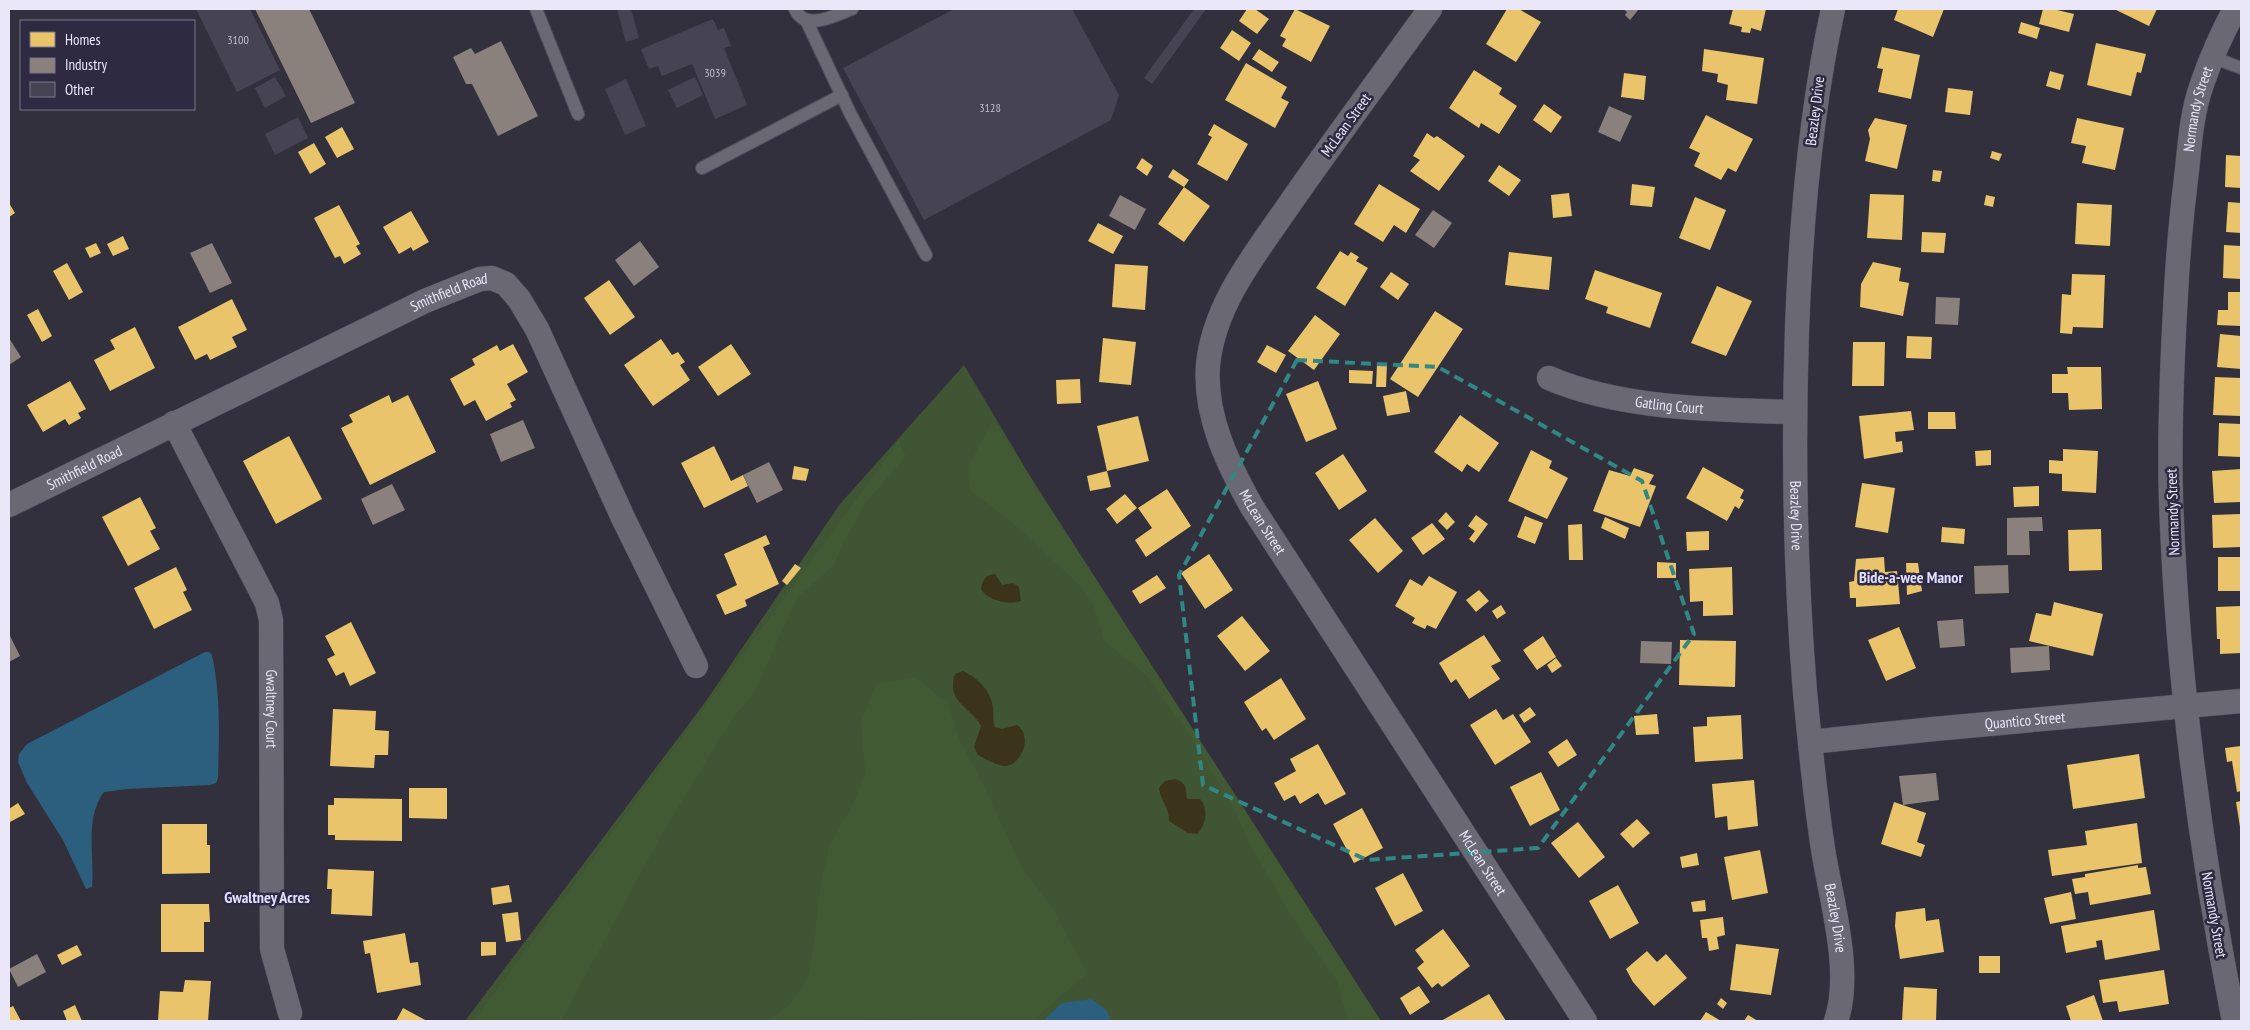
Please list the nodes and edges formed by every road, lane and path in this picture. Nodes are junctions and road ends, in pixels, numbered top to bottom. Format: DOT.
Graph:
graph roads {
  1 [pos="536,9"];
  2 [pos="795,9"];
  3 [pos="852,9"];
  4 [pos="1430,9"];
  5 [pos="1833,9"];
  6 [pos="2235,9"];
  7 [pos="806,20"];
  8 [pos="2212,57"];
  9 [pos="2241,68"];
  10 [pos="842,95"];
  11 [pos="578,114"];
  12 [pos="702,168"];
  13 [pos="926,255"];
  14 [pos="1549,378"];
  15 [pos="1794,412"];
  16 [pos="174,423"];
  17 [pos="9,505"];
  18 [pos="696,666"];
  19 [pos="2241,701"];
  20 [pos="2186,707"];
  21 [pos="1810,742"];
  22 [pos="290,1013"];
  23 [pos="1585,1021"];
  24 [pos="1836,1021"];
  25 [pos="2234,1021"];
  1 -- 11 [label="lane"];
  2 -- 7 [label="lane"];
  3 -- 7 [label="lane"];
  4 -- 23 [label="street, McLean Street"];
  5 -- 15 [label="street, Beazley Drive"];
  6 -- 8 [label="street, Normandy Street"];
  7 -- 10 [label="lane"];
  8 -- 9 [label="lane"];
  8 -- 20 [label="street, Normandy Street"];
  10 -- 12 [label="lane"];
  10 -- 13 [label="lane"];
  14 -- 15 [label="street, Gatling Court"];
  15 -- 21 [label="street, Beazley Drive"];
  16 -- 17 [label="street, Smithfield Road"];
  16 -- 18 [label="street, Smithfield Road"];
  16 -- 22 [label="street, Gwaltney Court"];
  19 -- 20 [label="street, Quantico Street"];
  20 -- 21 [label="street, Quantico Street"];
  20 -- 25 [label="street, Normandy Street"];
  21 -- 24 [label="street, Beazley Drive"];
}
